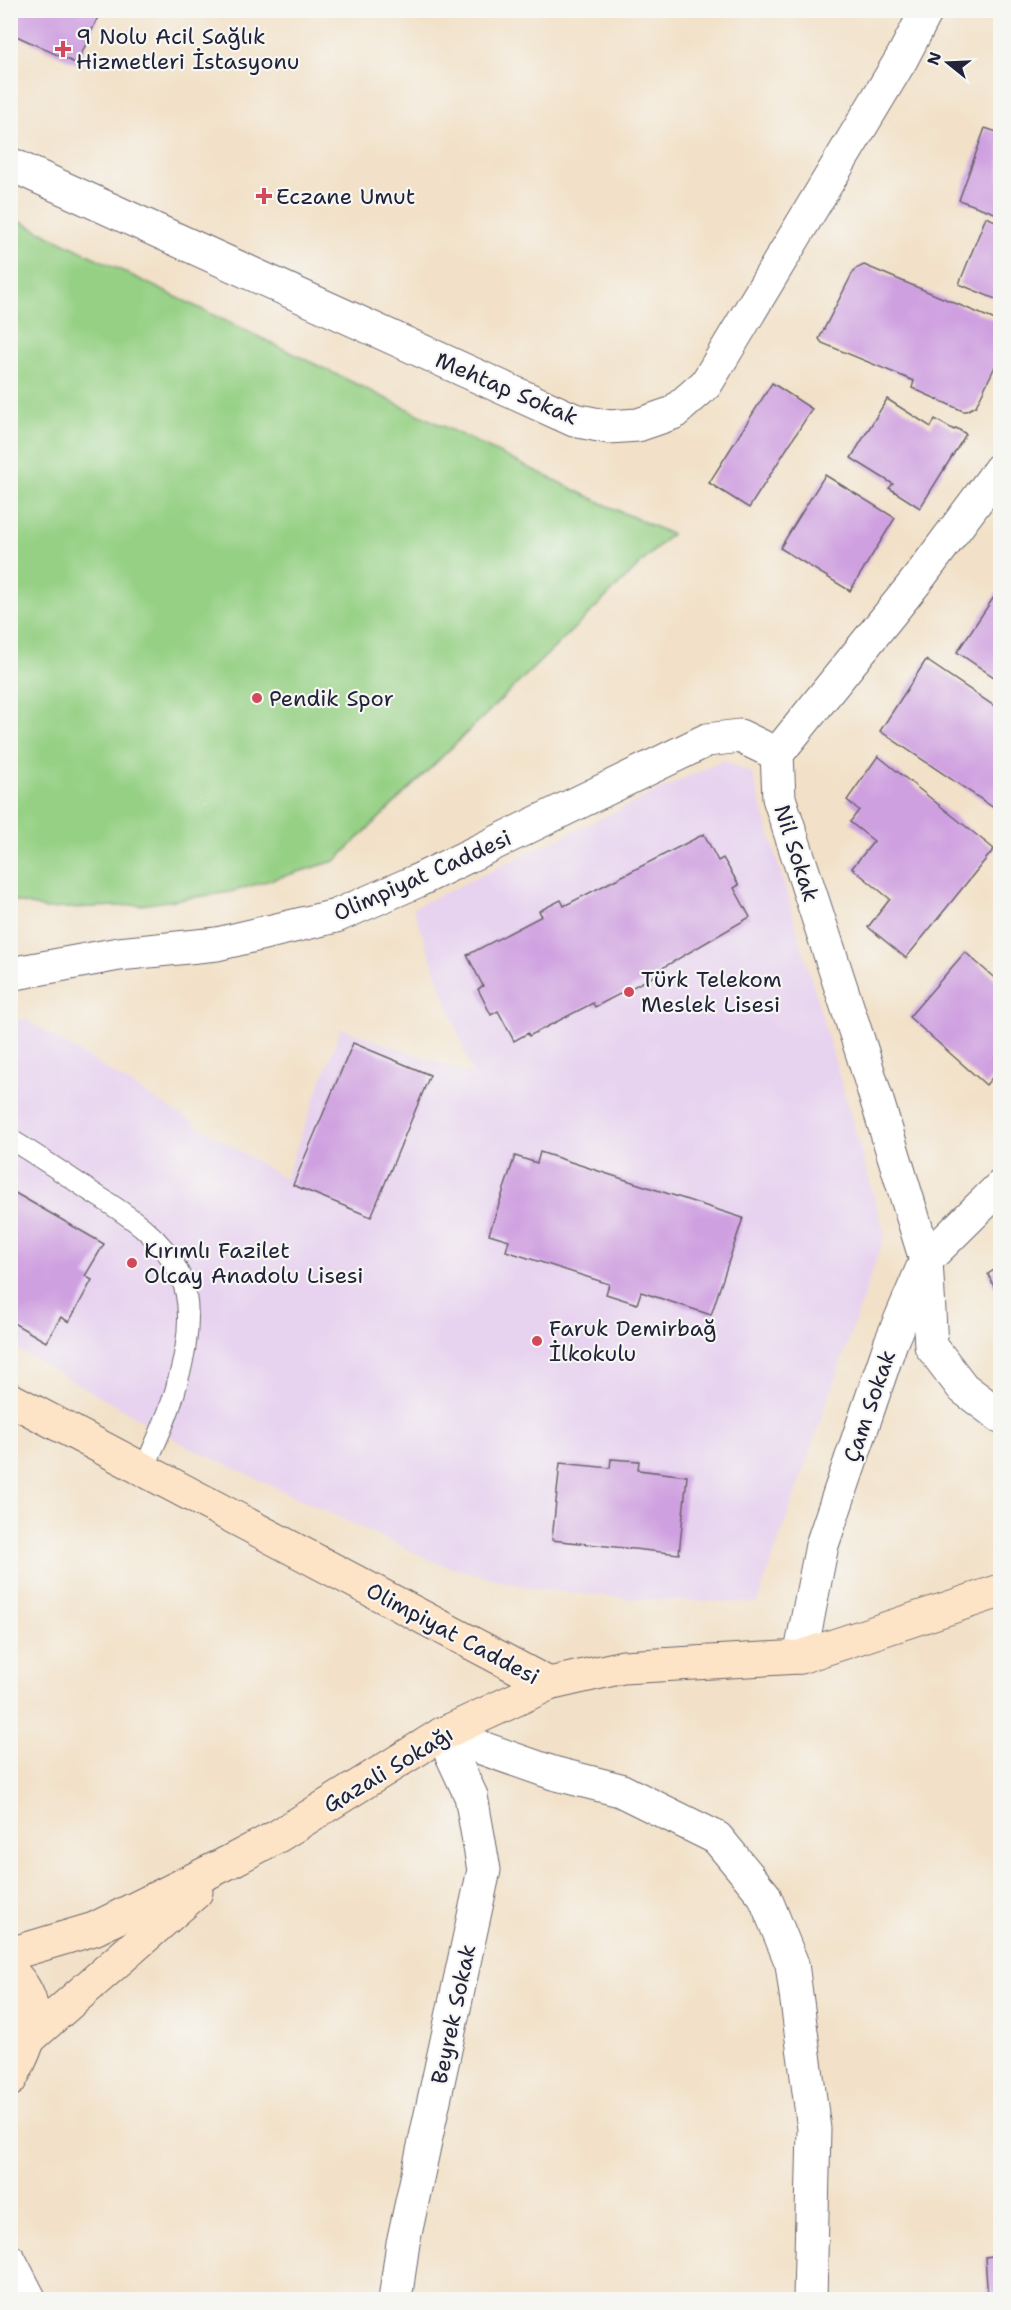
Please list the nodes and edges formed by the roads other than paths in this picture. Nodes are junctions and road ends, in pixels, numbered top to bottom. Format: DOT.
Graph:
graph roads {
  1 [pos="927,10"];
  2 [pos="10,164"];
  3 [pos="1000,470"];
  4 [pos="777,754"];
  5 [pos="10,974"];
  6 [pos="10,1138"];
  7 [pos="1000,1187"];
  8 [pos="926,1260"];
  9 [pos="10,1399"];
  10 [pos="1000,1416"];
  11 [pos="144,1469"];
  12 [pos="1000,1591"];
  13 [pos="800,1657"];
  14 [pos="549,1684"];
  15 [pos="442,1734"];
  16 [pos="231,1861"];
  17 [pos="10,1954"];
  18 [pos="10,1971"];
  19 [pos="31,2037"];
  20 [pos="12,2074"];
  21 [pos="10,2261"];
  22 [pos="30,2300"];
  23 [pos="394,2300"];
  24 [pos="810,2300"];
  1 -- 2 [label="street, Mehtap Sokak"];
  3 -- 4 [label="street"];
  4 -- 5 [label="street, Olimpiyat Caddesi"];
  4 -- 8 [label="street, Nil Sokak"];
  6 -- 11 [label="lane"];
  7 -- 8 [label="street, Çam Sokak"];
  8 -- 10 [label="street, Nil Sokak"];
  8 -- 13 [label="street, Çam Sokak"];
  9 -- 11 [label="main road, Olimpiyat Caddesi"];
  11 -- 14 [label="main road, Olimpiyat Caddesi"];
  12 -- 13 [label="main road, Olimpiyat Caddesi"];
  13 -- 14 [label="main road, Olimpiyat Caddesi"];
  14 -- 15 [label="main road, Gazali Sokağı"];
  15 -- 16 [label="main road, Gazali Sokağı"];
  15 -- 23 [label="street, Beyrek Sokak"];
  15 -- 24 [label="street"];
  16 -- 17 [label="main road"];
  16 -- 19 [label="main road"];
  18 -- 19 [label="main road"];
  19 -- 20 [label="main road"];
  21 -- 22 [label="street"];
}
